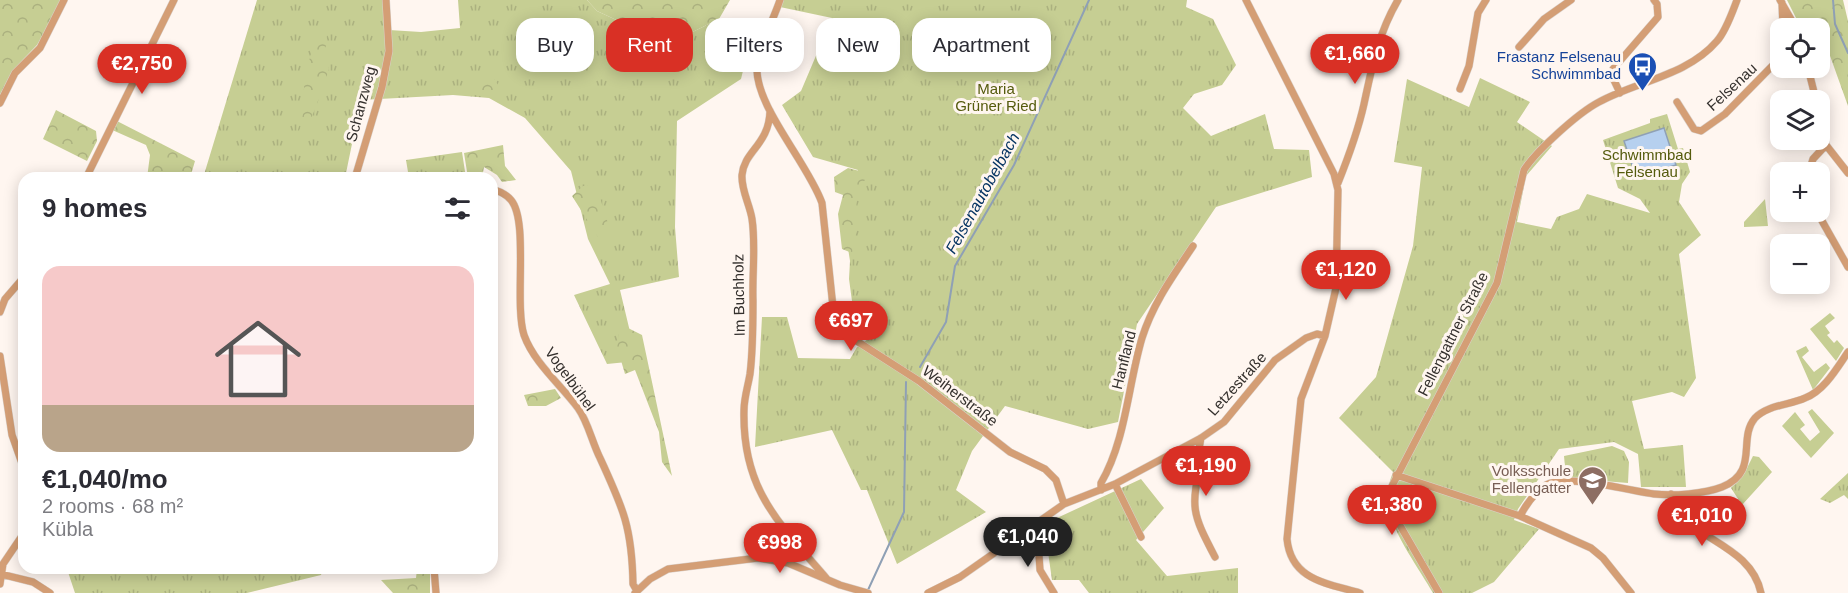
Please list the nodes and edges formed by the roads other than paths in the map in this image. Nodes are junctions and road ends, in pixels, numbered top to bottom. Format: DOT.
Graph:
graph roads {
  1 [pos="64,0"];
  2 [pos="174,0"];
  3 [pos="386,0"];
  4 [pos="780,0"];
  5 [pos="1246,0"];
  6 [pos="1398,0"];
  7 [pos="1486,0"];
  8 [pos="1571,0"];
  9 [pos="1737,0"];
  10 [pos="1656,1"];
  11 [pos="1781,2"];
  12 [pos="1782,18"];
  13 [pos="1790,18"];
  14 [pos="1519,47"];
  15 [pos="1770,68"];
  16 [pos="1460,89"];
  17 [pos="1620,93"];
  18 [pos="1677,102"];
  19 [pos="0,103"];
  20 [pos="770,111"];
  21 [pos="1821,150"];
  22 [pos="1830,150"];
  23 [pos="1812,162"];
  24 [pos="89,172"];
  25 [pos="357,172"];
  26 [pos="1848,173"];
  27 [pos="1338,183"];
  28 [pos="498,193"];
  29 [pos="1823,222"];
  30 [pos="1193,246"];
  31 [pos="1848,267"];
  32 [pos="18,284"];
  33 [pos="0,312"];
  34 [pos="1325,336"];
  35 [pos="1848,352"];
  36 [pos="0,356"];
  37 [pos="1201,438"];
  38 [pos="18,452"];
  39 [pos="1202,459"];
  40 [pos="1227,473"];
  41 [pos="1396,474"];
  42 [pos="1115,484"];
  43 [pos="1101,490"];
  44 [pos="1671,494"];
  45 [pos="1064,504"];
  46 [pos="1520,516"];
  47 [pos="1037,526"];
  48 [pos="1141,537"];
  49 [pos="18,541"];
  50 [pos="1215,557"];
  51 [pos="2,561"];
  52 [pos="1,574"];
  53 [pos="434,574"];
  54 [pos="827,579"];
  55 [pos="0,584"];
  56 [pos="636,592"];
  57 [pos="1437,592"];
  58 [pos="50,593"];
  59 [pos="436,593"];
  60 [pos="868,593"];
  61 [pos="928,593"];
  62 [pos="1054,593"];
  63 [pos="1360,593"];
  64 [pos="1631,593"];
  65 [pos="1761,593"];
  1 -- 19 [label="street"];
  2 -- 24 [label="street"];
  3 -- 25 [label="street, Schanzweg"];
  4 -- 20 [label="street"];
  5 -- 27 [label="street"];
  6 -- 27 [label="street"];
  7 -- 16 [label="street"];
  8 -- 14 [label="street"];
  9 -- 17 [label="street, Fellengattner Straße"];
  10 -- 17 [label="street"];
  11 -- 12 [label="street"];
  11 -- 13 [label="street"];
  15 -- 18 [label="street, Felsenau"];
  17 -- 41 [label="street, Fellengattner Straße"];
  20 -- 45 [label="street, Weiherstraße"];
  20 -- 54 [label="street, Im Buchholz"];
  21 -- 23 [label="street"];
  22 -- 26 [label="street"];
  27 -- 34 [label="street"];
  28 -- 56 [label="street, Vogelbühel"];
  29 -- 31 [label="street"];
  30 -- 43 [label="street, Hanfland"];
  32 -- 33 [label="street"];
  34 -- 37 [label="street, Letzestraße"];
  34 -- 63 [label="street"];
  35 -- 44 [label="street"];
  36 -- 38 [label="street"];
  37 -- 39 [label="street"];
  37 -- 42 [label="street, Letzestraße"];
  39 -- 40 [label="street"];
  39 -- 50 [label="street"];
  41 -- 46 [label="street"];
  41 -- 57 [label="street, Fellengattner Straße"];
  42 -- 43 [label="street, Letzestraße"];
  42 -- 48 [label="street"];
  43 -- 45 [label="street, Letzestraße"];
  44 -- 46 [label="street"];
  44 -- 65 [label="street"];
  45 -- 47 [label="street, Letzestraße"];
  46 -- 64 [label="street"];
  47 -- 61 [label="street, Letzestraße"];
  47 -- 62 [label="street"];
  49 -- 51 [label="street"];
  51 -- 52 [label="street"];
  52 -- 55 [label="street"];
  52 -- 58 [label="street"];
  53 -- 59 [label="street"];
  54 -- 56 [label="street"];
  54 -- 60 [label="street"];
}
